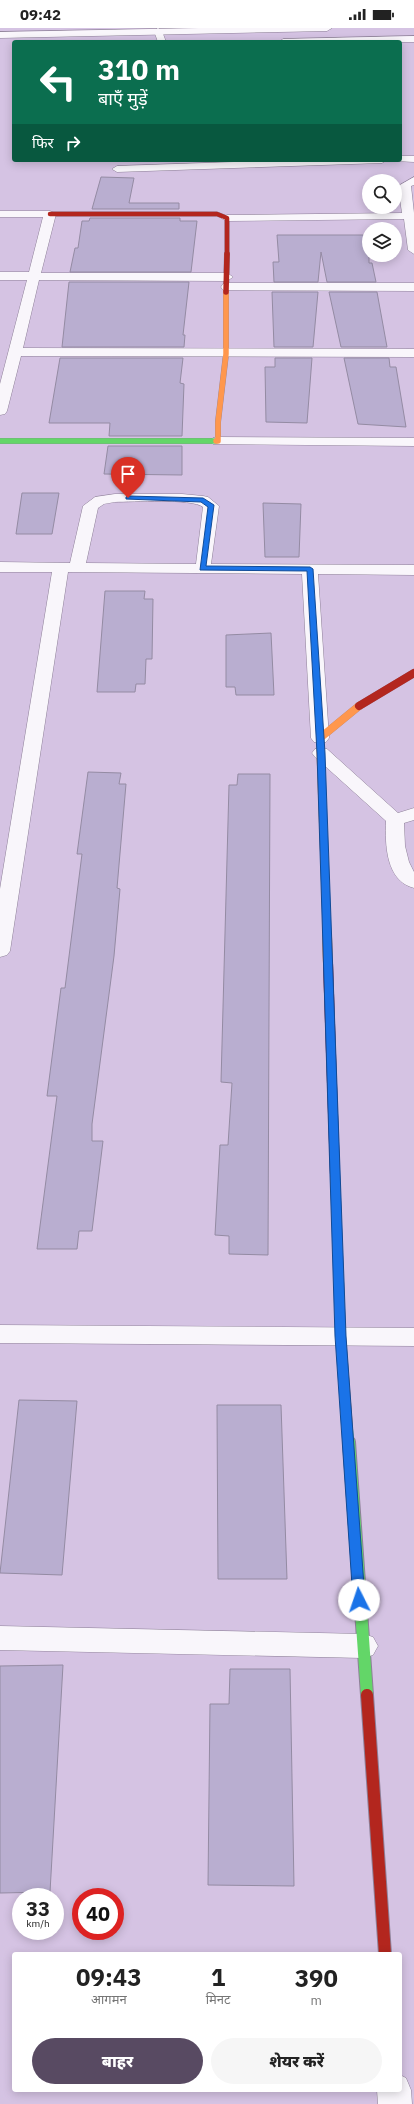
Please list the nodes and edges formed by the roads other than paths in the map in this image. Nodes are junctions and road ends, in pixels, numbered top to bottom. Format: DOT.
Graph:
graph roads {
  1 [pos="309,28"];
  2 [pos="327,28"];
  3 [pos="158,32"];
  4 [pos="0,35"];
  5 [pos="414,39"];
  6 [pos="161,40"];
  7 [pos="371,40"];
  8 [pos="402,159"];
  9 [pos="414,159"];
  10 [pos="269,162"];
  11 [pos="212,163"];
  12 [pos="117,169"];
  13 [pos="414,180"];
  14 [pos="0,214"];
  15 [pos="50,214"];
  16 [pos="409,216"];
  17 [pos="227,218"];
  18 [pos="412,228"];
  19 [pos="414,250"];
  20 [pos="36,275"];
  21 [pos="0,276"];
  22 [pos="227,282"];
  23 [pos="414,287"];
  24 [pos="15,352"];
  25 [pos="414,353"];
  26 [pos="226,354"];
  27 [pos="6,366"];
  28 [pos="0,411"];
  29 [pos="0,441"];
  30 [pos="218,441"];
  31 [pos="414,442"];
  32 [pos="0,567"];
  33 [pos="69,567"];
  34 [pos="203,568"];
  35 [pos="310,569"];
  36 [pos="414,570"];
  37 [pos="414,673"];
  38 [pos="321,746"];
  39 [pos="414,814"];
  40 [pos="395,820"];
  41 [pos="414,882"];
  42 [pos="0,951"];
  43 [pos="0,1334"];
  44 [pos="341,1336"];
  45 [pos="414,1337"];
  46 [pos="0,1638"];
  47 [pos="363,1646"];
  48 [pos="385,1952"];
  49 [pos="394,2092"];
  50 [pos="395,2104"];
  1 -- 2 [label="street"];
  1 -- 3 [label="street"];
  3 -- 4 [label="street"];
  3 -- 6 [label="lane"];
  5 -- 7 [label="lane"];
  8 -- 9 [label="lane"];
  10 -- 11 [label="lane"];
  11 -- 12 [label="lane"];
  13 -- 16 [label="street"];
  14 -- 15 [label="street"];
  15 -- 17 [label="street"];
  15 -- 20 [label="street"];
  16 -- 17 [label="street"];
  16 -- 18 [label="street"];
  17 -- 22 [label="street"];
  18 -- 19 [label="street"];
  20 -- 21 [label="street"];
  20 -- 22 [label="street"];
  20 -- 24 [label="street"];
  22 -- 23 [label="street"];
  22 -- 26 [label="street"];
  24 -- 26 [label="street"];
  24 -- 27 [label="street"];
  25 -- 26 [label="street"];
  26 -- 30 [label="street"];
  27 -- 28 [label="street"];
  29 -- 30 [label="street"];
  30 -- 31 [label="street"];
  32 -- 33 [label="street"];
  33 -- 34 [label="street"];
  33 -- 34 [label="street"];
  33 -- 42 [label="street"];
  34 -- 35 [label="street"];
  35 -- 36 [label="street"];
  35 -- 38 [label="street"];
  37 -- 38 [label="street"];
  38 -- 40 [label="street"];
  38 -- 44 [label="street"];
  39 -- 40 [label="street"];
  40 -- 41 [label="street"];
  43 -- 44 [label="street"];
  44 -- 45 [label="street"];
  44 -- 47 [label="street"];
  46 -- 47 [label="street"];
  47 -- 48 [label="street"];
  49 -- 50 [label="street"];
}
